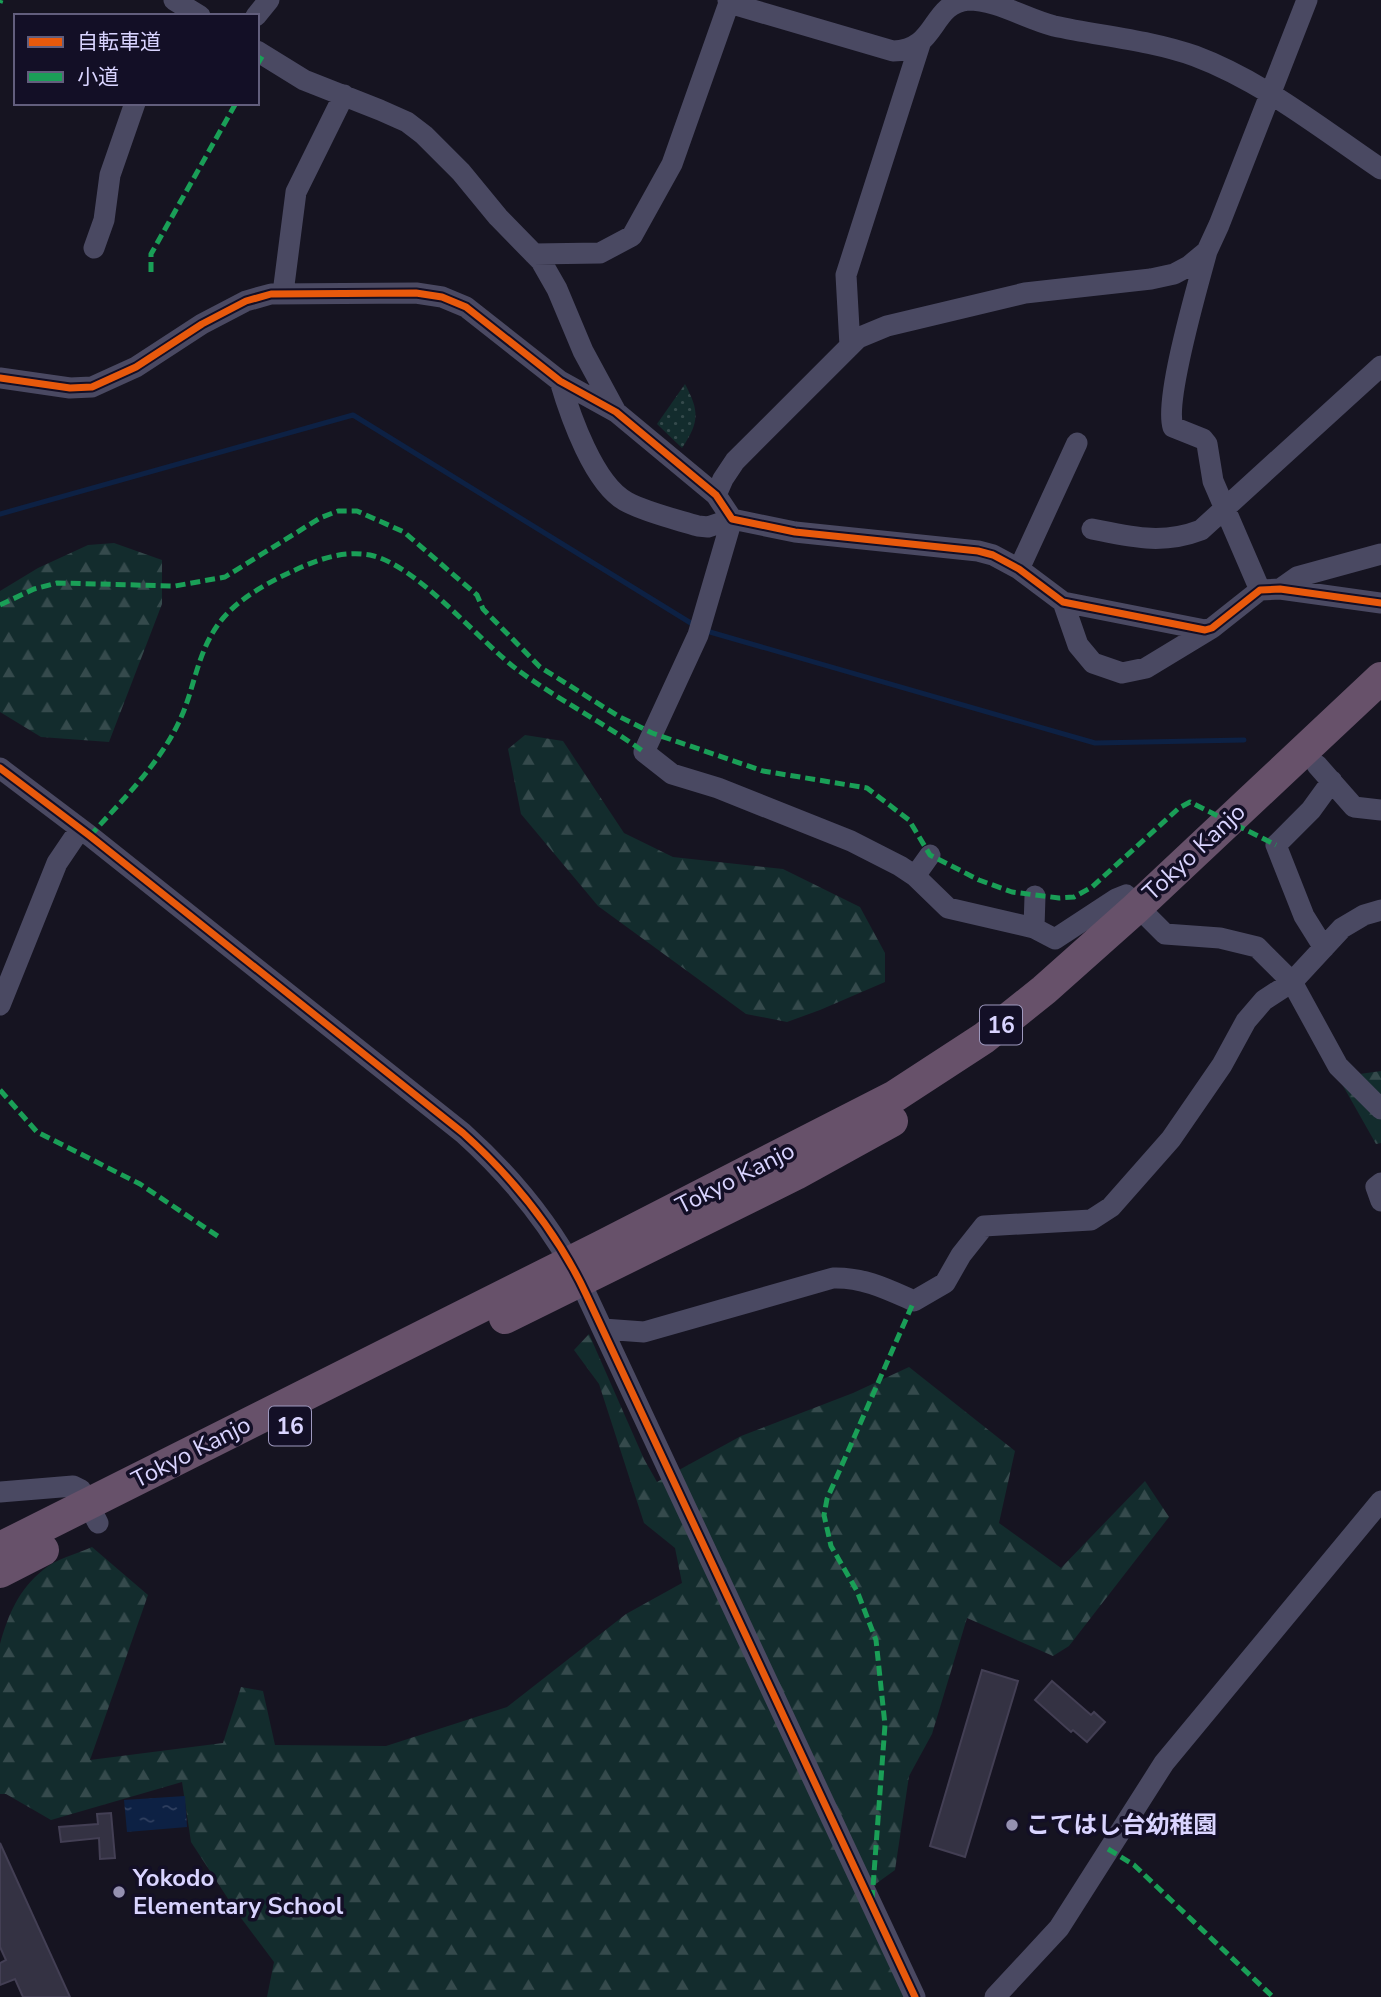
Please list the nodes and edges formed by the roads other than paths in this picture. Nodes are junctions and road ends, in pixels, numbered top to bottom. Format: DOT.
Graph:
graph roads {
  1 [pos="173,0"];
  2 [pos="269,0"];
  3 [pos="1307,0"];
  4 [pos="728,2"];
  5 [pos="197,14"];
  6 [pos="258,14"];
  7 [pos="920,44"];
  8 [pos="259,52"];
  9 [pos="1269,93"];
  10 [pos="344,95"];
  11 [pos="134,105"];
  12 [pos="1381,169"];
  13 [pos="94,248"];
  14 [pos="1207,251"];
  15 [pos="534,254"];
  16 [pos="283,293"];
  17 [pos="850,346"];
  18 [pos="1381,366"];
  19 [pos="0,378"];
  20 [pos="560,381"];
  21 [pos="616,412"];
  22 [pos="1077,443"];
  23 [pos="716,495"];
  24 [pos="1224,510"];
  25 [pos="732,519"];
  26 [pos="1092,529"];
  27 [pos="1381,554"];
  28 [pos="1019,569"];
  29 [pos="1270,589"];
  30 [pos="1063,602"];
  31 [pos="1381,603"];
  32 [pos="1212,628"];
  33 [pos="1381,678"];
  34 [pos="1381,707"];
  35 [pos="0,768"];
  36 [pos="1324,773"];
  37 [pos="1381,810"];
  38 [pos="80,829"];
  39 [pos="930,855"];
  40 [pos="915,876"];
  41 [pos="1035,896"];
  42 [pos="1381,910"];
  43 [pos="1144,914"];
  44 [pos="1034,928"];
  45 [pos="1324,948"];
  46 [pos="1292,982"];
  47 [pos="0,1005"];
  48 [pos="1381,1109"];
  49 [pos="1381,1183"];
  50 [pos="1381,1201"];
  51 [pos="575,1271"];
  52 [pos="603,1329"];
  53 [pos="0,1492"];
  54 [pos="1381,1501"];
  55 [pos="93,1513"];
  56 [pos="0,1548"];
  57 [pos="0,1572"];
  58 [pos="915,1997"];
  59 [pos="995,1997"];
  1 -- 5 [label="street"];
  2 -- 6 [label="street"];
  3 -- 9 [label="street"];
  4 -- 7 [label="street"];
  4 -- 15 [label="street"];
  7 -- 9 [label="street"];
  7 -- 17 [label="street"];
  8 -- 10 [label="street"];
  9 -- 12 [label="street"];
  9 -- 14 [label="street"];
  10 -- 15 [label="street"];
  10 -- 16 [label="street"];
  11 -- 13 [label="street"];
  14 -- 17 [label="street"];
  14 -- 24 [label="street"];
  15 -- 21 [label="street"];
  16 -- 19 [label="street"];
  16 -- 20 [label="street"];
  17 -- 23 [label="street"];
  18 -- 24 [label="street"];
  20 -- 21 [label="street"];
  20 -- 25 [label="street"];
  21 -- 23 [label="street"];
  22 -- 28 [label="street"];
  23 -- 25 [label="street"];
  24 -- 26 [label="street"];
  24 -- 29 [label="street"];
  25 -- 28 [label="street"];
  25 -- 40 [label="street"];
  27 -- 29 [label="street"];
  28 -- 30 [label="street"];
  29 -- 31 [label="street"];
  29 -- 32 [label="street"];
  30 -- 32 [label="street"];
  30 -- 32 [label="street"];
  33 -- 43 [label="highway, Tokyo Kanjo / 16"];
  34 -- 36 [label="highway, Tokyo Kanjo / 16"];
  35 -- 38 [label="street"];
  36 -- 37 [label="street"];
  36 -- 43 [label="highway, Tokyo Kanjo / 16"];
  36 -- 45 [label="street"];
  38 -- 47 [label="street"];
  38 -- 51 [label="street"];
  39 -- 40 [label="street"];
  40 -- 44 [label="street"];
  41 -- 44 [label="street"];
  42 -- 45 [label="street"];
  43 -- 44 [label="street"];
  43 -- 46 [label="street"];
  43 -- 51 [label="highway, Tokyo Kanjo / 16"];
  45 -- 46 [label="street"];
  46 -- 48 [label="street"];
  46 -- 52 [label="street"];
  49 -- 50 [label="street"];
  51 -- 52 [label="street"];
  51 -- 55 [label="highway, Tokyo Kanjo / 16"];
  52 -- 58 [label="street"];
  53 -- 55 [label="street"];
  54 -- 59 [label="street"];
  55 -- 56 [label="highway, Tokyo Kanjo / 16"];
  55 -- 57 [label="highway, Tokyo Kanjo / 16"];
}
